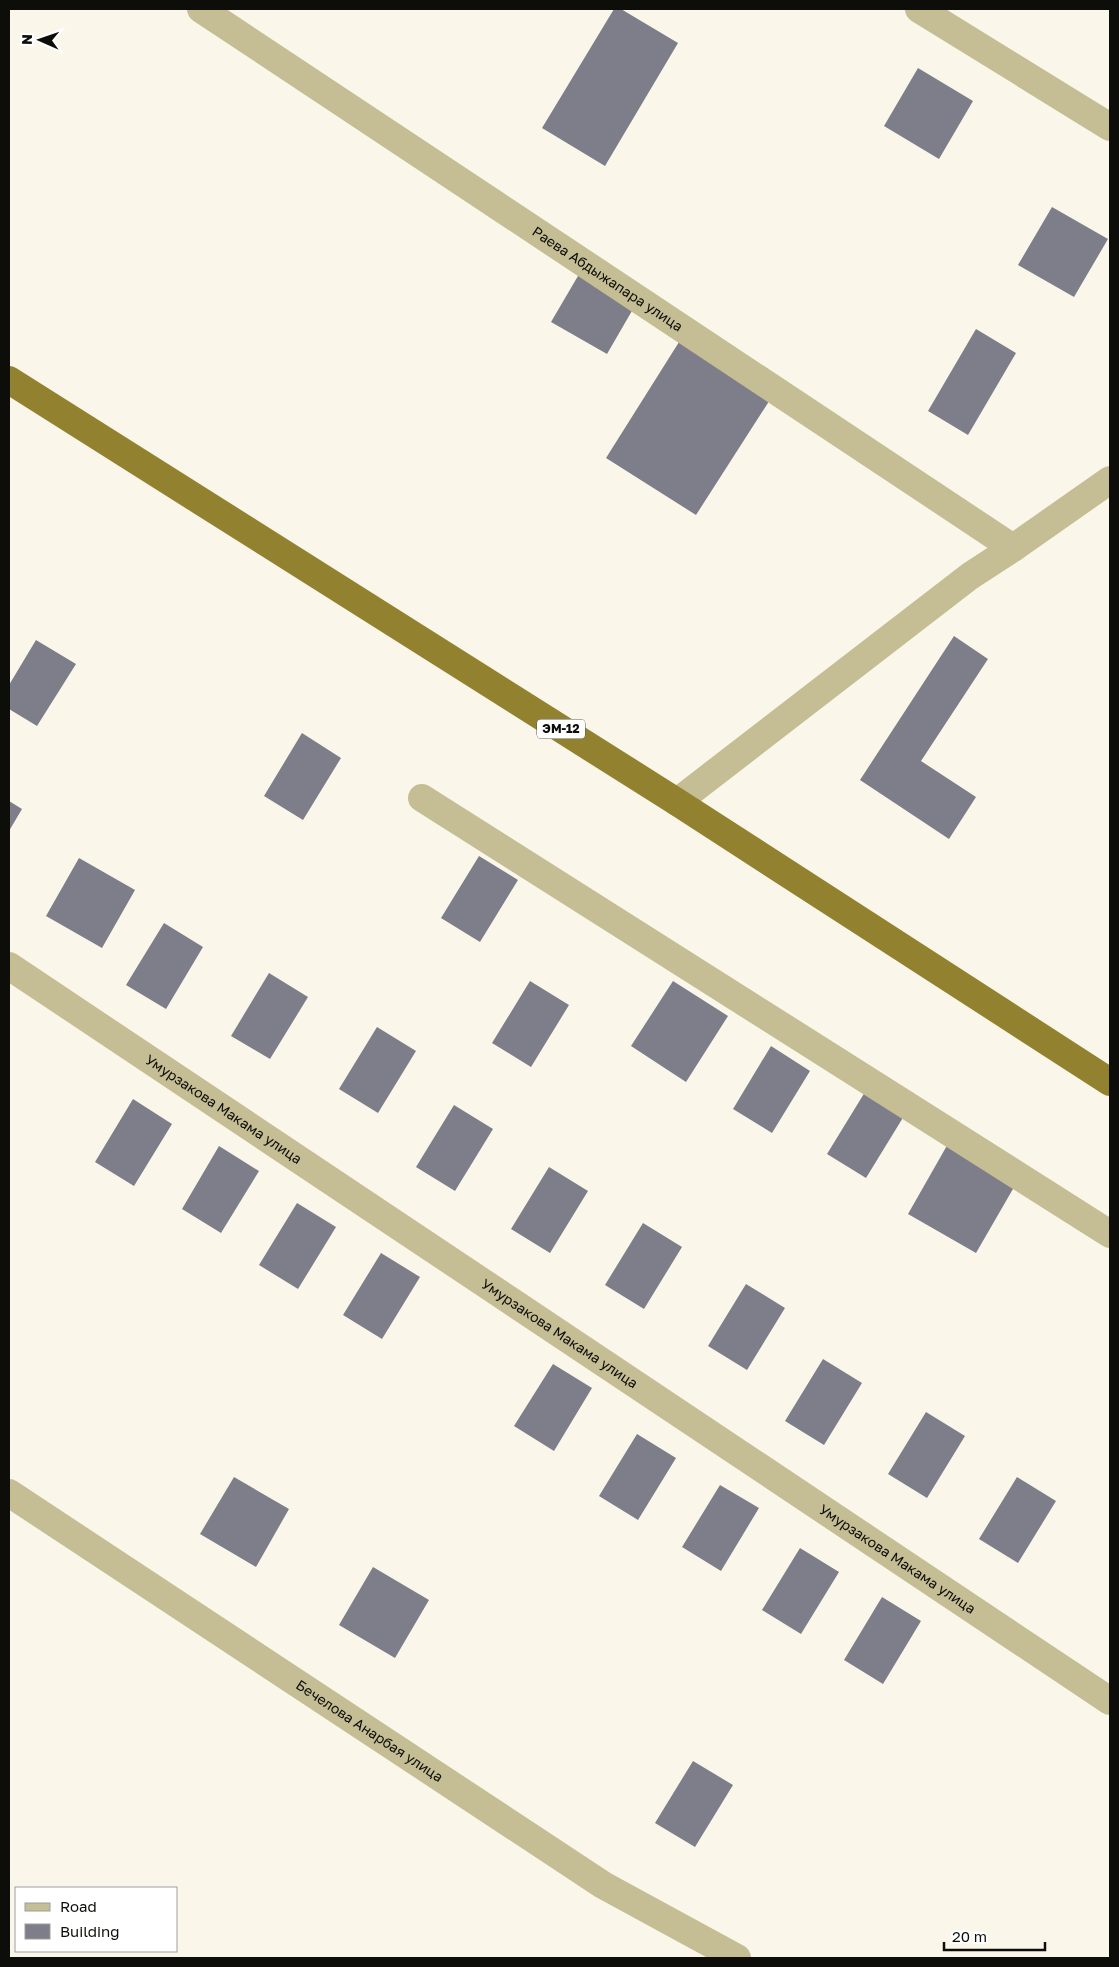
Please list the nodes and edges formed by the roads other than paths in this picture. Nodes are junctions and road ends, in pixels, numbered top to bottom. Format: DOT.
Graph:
graph roads {
  1 [pos="201,9"];
  2 [pos="919,9"];
  3 [pos="1110,127"];
  4 [pos="9,380"];
  5 [pos="1110,480"];
  6 [pos="1013,548"];
  7 [pos="422,798"];
  8 [pos="677,802"];
  9 [pos="9,966"];
  10 [pos="1110,1082"];
  11 [pos="1110,1234"];
  12 [pos="9,1493"];
  13 [pos="1110,1701"];
  14 [pos="737,1958"];
  1 -- 6 [label="street, Раева Абдыжапара улица"];
  2 -- 3 [label="street"];
  4 -- 8 [label="highway, ЭМ-12"];
  5 -- 6 [label="street"];
  6 -- 8 [label="street"];
  7 -- 11 [label="street"];
  8 -- 10 [label="highway, ЭМ-12"];
  9 -- 13 [label="street, Умурзакова Макама улица"];
  12 -- 14 [label="street, Бечелова Анарбая улица"];
}
